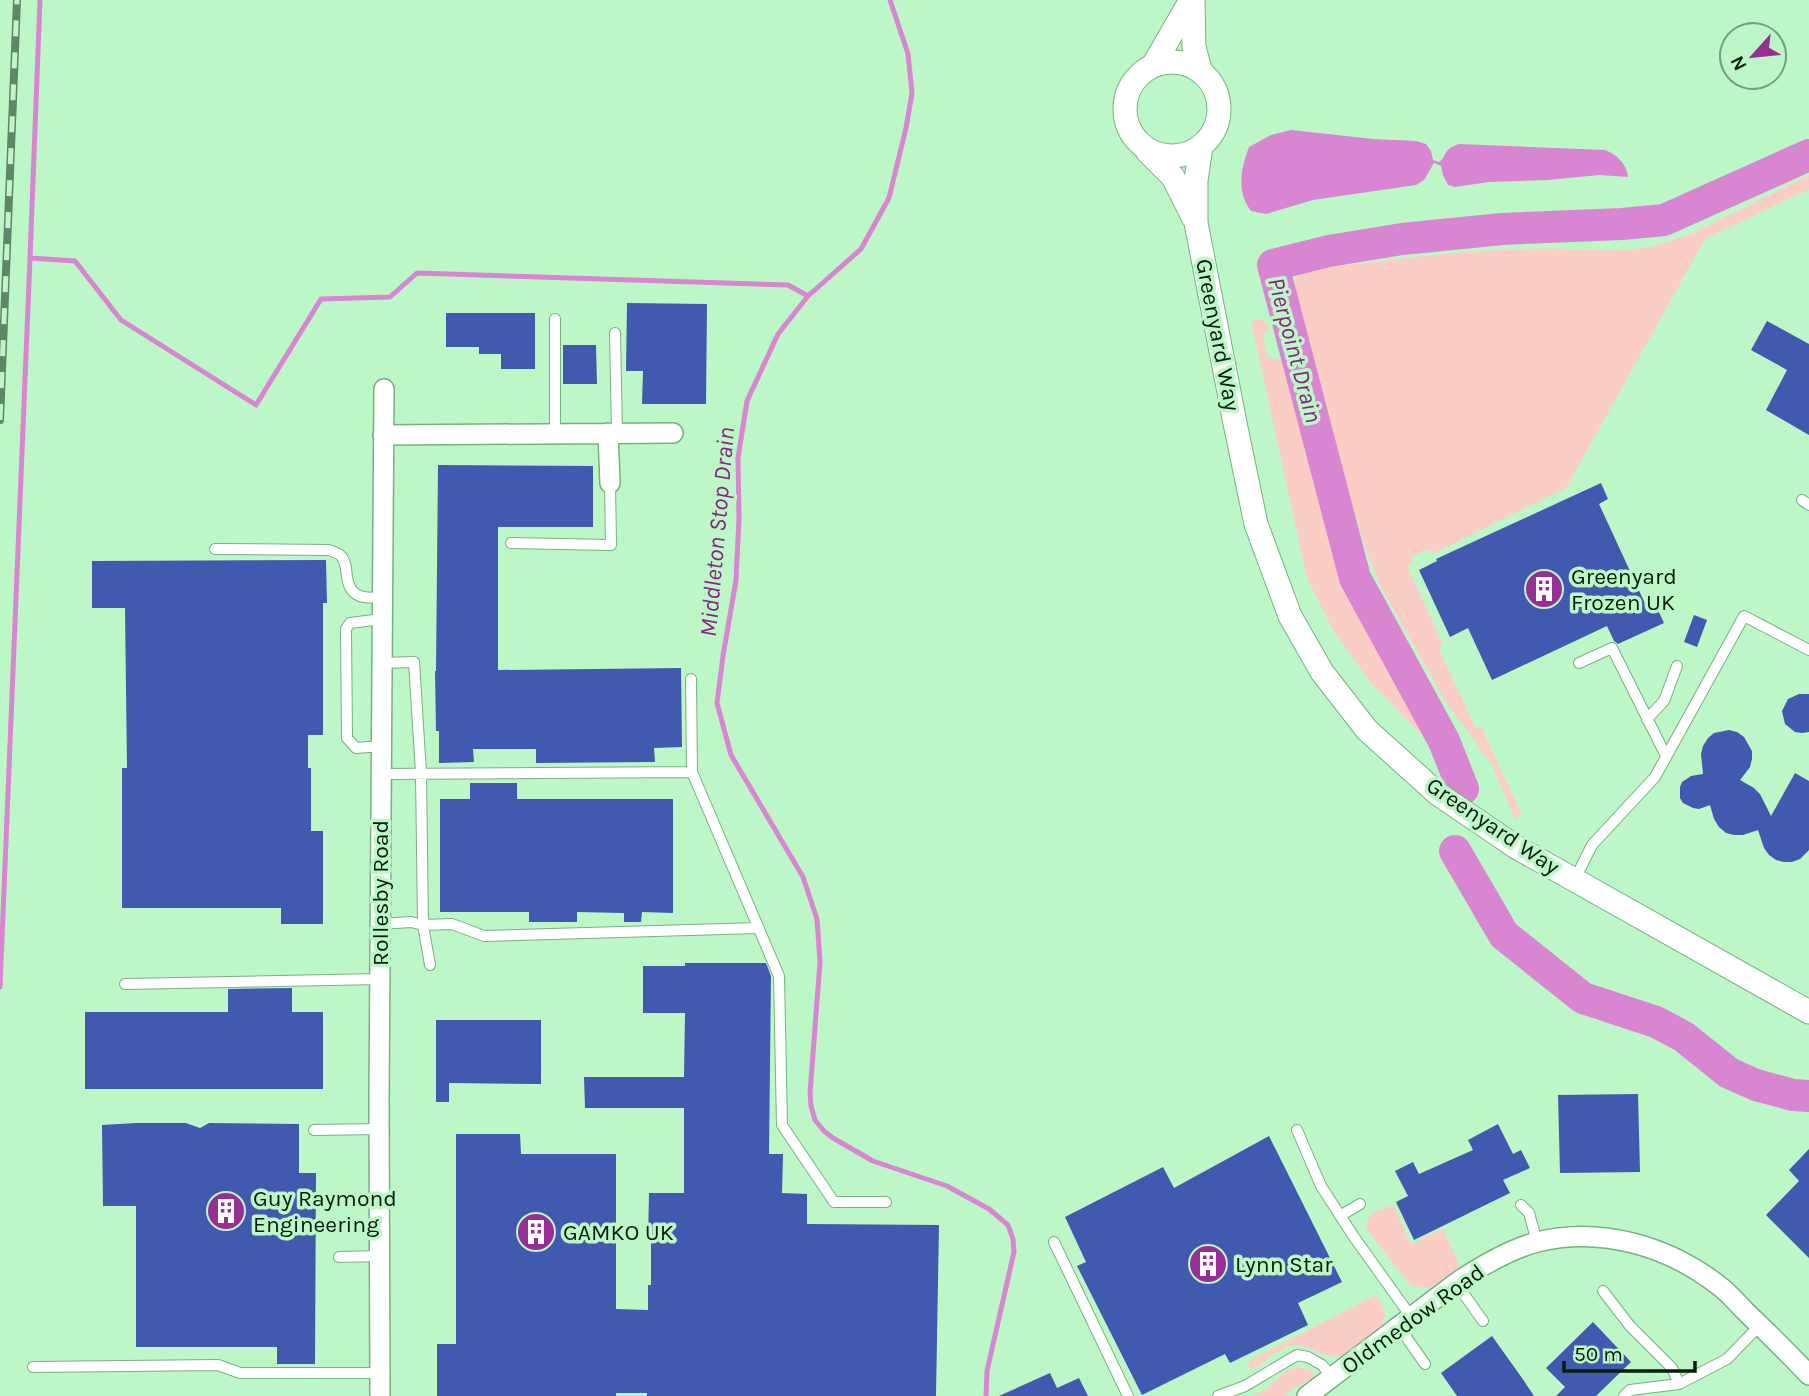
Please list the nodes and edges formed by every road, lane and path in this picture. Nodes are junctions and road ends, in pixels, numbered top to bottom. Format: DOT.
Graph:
graph roads {
  1 [pos="1192,0"];
  2 [pos="1154,64"];
  3 [pos="1200,70"];
  4 [pos="1142,146"];
  5 [pos="1201,147"];
  6 [pos="1196,223"];
  7 [pos="555,319"];
  8 [pos="615,332"];
  9 [pos="384,389"];
  10 [pos="613,433"];
  11 [pos="673,433"];
  12 [pos="555,434"];
  13 [pos="383,435"];
  14 [pos="610,483"];
  15 [pos="510,543"];
  16 [pos="215,549"];
  17 [pos="382,597"];
  18 [pos="382,619"];
  19 [pos="1809,650"];
  20 [pos="382,663"];
  21 [pos="1579,663"];
  22 [pos="1676,666"];
  23 [pos="691,679"];
  24 [pos="1647,719"];
  25 [pos="381,746"];
  26 [pos="1666,756"];
  27 [pos="692,772"];
  28 [pos="421,773"];
  29 [pos="381,774"];
  30 [pos="1574,880"];
  31 [pos="380,923"];
  32 [pos="423,925"];
  33 [pos="759,928"];
  34 [pos="430,965"];
  35 [pos="380,979"];
  36 [pos="125,984"];
  37 [pos="1809,1012"];
  38 [pos="379,1129"];
  39 [pos="314,1130"];
  40 [pos="1297,1130"];
  41 [pos="886,1202"];
  42 [pos="1360,1205"];
  43 [pos="1521,1205"];
  44 [pos="1340,1216"];
  45 [pos="1054,1242"];
  46 [pos="1537,1242"];
  47 [pos="379,1256"];
  48 [pos="339,1257"];
  49 [pos="1456,1283"];
  50 [pos="1603,1291"];
  51 [pos="1483,1321"];
  52 [pos="1405,1322"];
  53 [pos="1760,1325"];
  54 [pos="1425,1364"];
  55 [pos="33,1367"];
  56 [pos="380,1373"];
  57 [pos="1809,1375"];
  58 [pos="1679,1384"];
  59 [pos="1322,1389"];
  60 [pos="380,1396"];
  61 [pos="1128,1396"];
  62 [pos="1218,1396"];
  63 [pos="1624,1396"];
  1 -- 2 [label="street"];
  1 -- 3 [label="street"];
  2 -- 3 [label="street"];
  2 -- 4 [label="street"];
  3 -- 5 [label="street"];
  4 -- 5 [label="street"];
  4 -- 6 [label="street, Greenyard Way"];
  5 -- 6 [label="street, Greenyard Way"];
  6 -- 30 [label="street, Greenyard Way"];
  7 -- 12 [label="lane"];
  8 -- 10 [label="lane"];
  9 -- 13 [label="street, Rollesby Road"];
  10 -- 11 [label="street"];
  10 -- 12 [label="street"];
  10 -- 14 [label="street"];
  12 -- 13 [label="street"];
  13 -- 17 [label="street, Rollesby Road"];
  14 -- 15 [label="lane"];
  16 -- 17 [label="lane"];
  17 -- 18 [label="street, Rollesby Road"];
  18 -- 20 [label="street, Rollesby Road"];
  18 -- 25 [label="lane"];
  19 -- 26 [label="lane"];
  20 -- 25 [label="street, Rollesby Road"];
  20 -- 28 [label="lane"];
  21 -- 24 [label="lane"];
  22 -- 24 [label="lane"];
  23 -- 27 [label="lane"];
  24 -- 26 [label="lane"];
  25 -- 29 [label="street, Rollesby Road"];
  26 -- 30 [label="lane"];
  27 -- 28 [label="lane"];
  27 -- 33 [label="lane"];
  28 -- 29 [label="lane"];
  28 -- 32 [label="lane"];
  29 -- 31 [label="street, Rollesby Road"];
  30 -- 37 [label="street, Greenyard Way"];
  31 -- 32 [label="lane"];
  31 -- 35 [label="street, Rollesby Road"];
  32 -- 33 [label="lane"];
  32 -- 34 [label="lane"];
  33 -- 41 [label="lane"];
  35 -- 36 [label="lane"];
  35 -- 38 [label="street, Rollesby Road"];
  38 -- 39 [label="lane"];
  38 -- 47 [label="street, Rollesby Road"];
  40 -- 44 [label="lane"];
  42 -- 44 [label="lane"];
  43 -- 46 [label="lane"];
  44 -- 52 [label="lane"];
  45 -- 61 [label="lane"];
  46 -- 49 [label="street, Oldmedow Road"];
  46 -- 53 [label="street, Oldmedow Road"];
  47 -- 48 [label="lane"];
  47 -- 56 [label="street, Rollesby Road"];
  49 -- 51 [label="lane"];
  49 -- 52 [label="street, Oldmedow Road"];
  50 -- 58 [label="lane"];
  52 -- 54 [label="lane"];
  52 -- 59 [label="street, Oldmedow Road"];
  53 -- 57 [label="street, Oldmedow Road"];
  53 -- 58 [label="lane"];
  55 -- 56 [label="lane"];
  56 -- 60 [label="street, Rollesby Road"];
  58 -- 63 [label="lane"];
  59 -- 62 [label="lane"];
}
